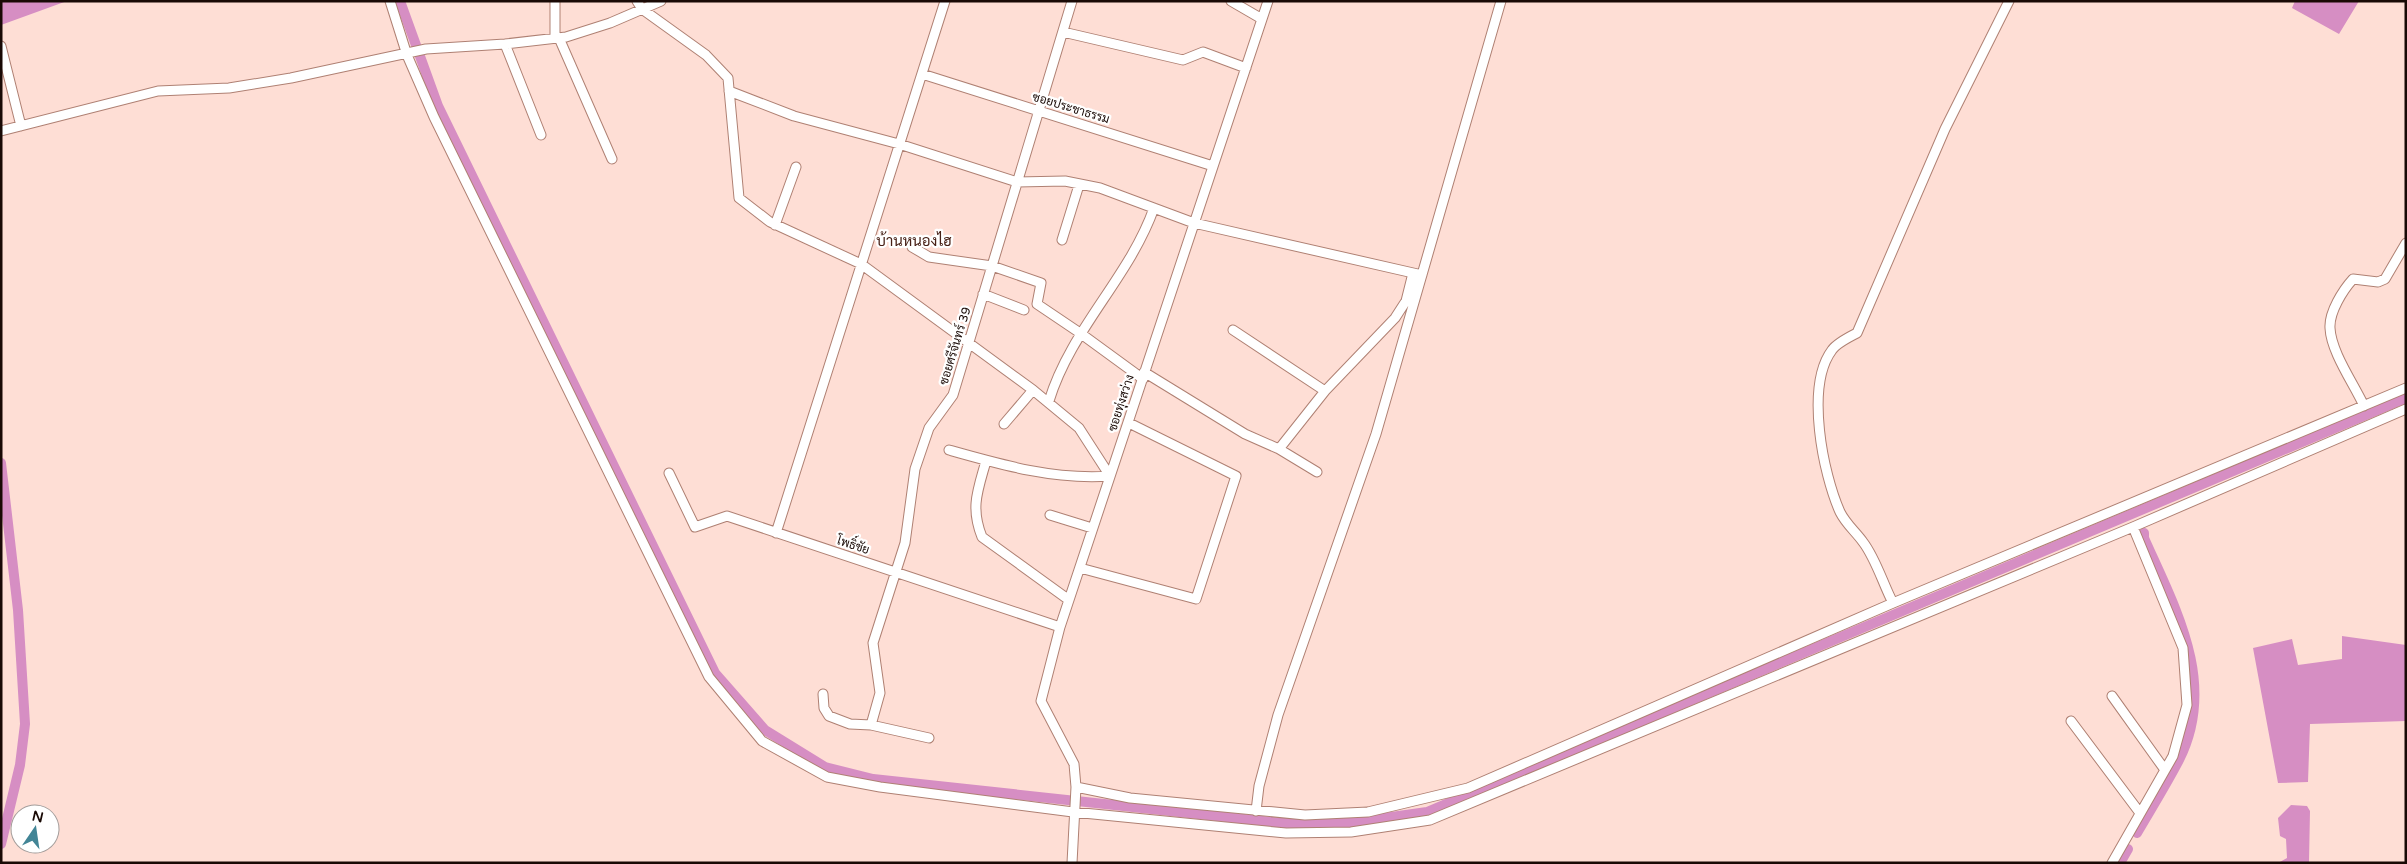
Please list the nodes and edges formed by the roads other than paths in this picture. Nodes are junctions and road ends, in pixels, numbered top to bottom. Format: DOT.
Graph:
graph roads {
  1 [pos="390,1"];
  2 [pos="555,1"];
  3 [pos="661,1"];
  4 [pos="945,1"];
  5 [pos="1072,1"];
  6 [pos="1230,1"];
  7 [pos="1268,1"];
  8 [pos="1501,1"];
  9 [pos="2009,1"];
  10 [pos="639,5"];
  11 [pos="1262,19"];
  12 [pos="1063,32"];
  13 [pos="557,38"];
  14 [pos="505,44"];
  15 [pos="1,46"];
  16 [pos="411,54"];
  17 [pos="1246,68"];
  18 [pos="922,74"];
  19 [pos="729,91"];
  20 [pos="1039,112"];
  21 [pos="21,126"];
  22 [pos="1,131"];
  23 [pos="541,135"];
  24 [pos="899,144"];
  25 [pos="612,159"];
  26 [pos="1213,166"];
  27 [pos="796,167"];
  28 [pos="1017,182"];
  29 [pos="1079,185"];
  30 [pos="1154,208"];
  31 [pos="1194,223"];
  32 [pos="775,225"];
  33 [pos="1062,240"];
  34 [pos="2406,243"];
  35 [pos="912,247"];
  36 [pos="861,264"];
  37 [pos="992,266"];
  38 [pos="1412,273"];
  39 [pos="1422,276"];
  40 [pos="983,294"];
  41 [pos="1024,310"];
  42 [pos="1233,330"];
  43 [pos="1080,333"];
  44 [pos="968,344"];
  45 [pos="1144,376"];
  46 [pos="2406,388"];
  47 [pos="1033,390"];
  48 [pos="1325,391"];
  49 [pos="1049,401"];
  50 [pos="2364,406"];
  51 [pos="2406,409"];
  52 [pos="1129,423"];
  53 [pos="1004,424"];
  54 [pos="1278,449"];
  55 [pos="949,450"];
  56 [pos="986,460"];
  57 [pos="1317,472"];
  58 [pos="668,473"];
  59 [pos="1110,476"];
  60 [pos="1050,515"];
  61 [pos="2133,527"];
  62 [pos="1092,528"];
  63 [pos="776,533"];
  64 [pos="1080,568"];
  65 [pos="894,572"];
  66 [pos="1069,600"];
  67 [pos="1893,604"];
  68 [pos="1060,627"];
  69 [pos="823,694"];
  70 [pos="2112,696"];
  71 [pos="2071,721"];
  72 [pos="871,725"];
  73 [pos="929,738"];
  74 [pos="2165,770"];
  75 [pos="1076,790"];
  76 [pos="1074,809"];
  77 [pos="1256,811"];
  78 [pos="2140,813"];
  79 [pos="1072,863"];
  80 [pos="2112,863"];
  1 -- 16 [label="street"];
  2 -- 13 [label="street"];
  3 -- 10 [label="street"];
  4 -- 18 [label="street"];
  5 -- 12 [label="street, ซอยศรีจันทร์ 39"];
  6 -- 11 [label="street"];
  7 -- 11 [label="street, ซอยทุ่งสว่าง"];
  8 -- 39 [label="street"];
  9 -- 67 [label="street"];
  10 -- 13 [label="street"];
  10 -- 19 [label="street"];
  11 -- 17 [label="street, ซอยทุ่งสว่าง"];
  12 -- 17 [label="street"];
  12 -- 20 [label="street, ซอยศรีจันทร์ 39"];
  13 -- 14 [label="street"];
  13 -- 25 [label="street"];
  14 -- 16 [label="street"];
  14 -- 23 [label="street"];
  15 -- 21 [label="street"];
  16 -- 21 [label="street"];
  16 -- 76 [label="street"];
  17 -- 26 [label="street, ซอยทุ่งสว่าง"];
  18 -- 20 [label="street, ซอยประชาธรรม"];
  18 -- 24 [label="street"];
  19 -- 24 [label="street"];
  19 -- 32 [label="street"];
  20 -- 26 [label="street, ซอยประชาธรรม"];
  20 -- 28 [label="street, ซอยศรีจันทร์ 39"];
  21 -- 22 [label="street"];
  24 -- 28 [label="street"];
  24 -- 36 [label="street"];
  26 -- 31 [label="street, ซอยทุ่งสว่าง"];
  27 -- 32 [label="street"];
  28 -- 29 [label="street"];
  28 -- 37 [label="street, ซอยศรีจันทร์ 39"];
  29 -- 30 [label="street"];
  29 -- 33 [label="street"];
  30 -- 31 [label="street"];
  30 -- 43 [label="street"];
  31 -- 38 [label="street"];
  31 -- 45 [label="street, ซอยทุ่งสว่าง"];
  32 -- 36 [label="street"];
  34 -- 50 [label="street"];
  35 -- 37 [label="street"];
  36 -- 44 [label="street"];
  36 -- 63 [label="street"];
  37 -- 40 [label="street, ซอยศรีจันทร์ 39"];
  37 -- 43 [label="street"];
  38 -- 39 [label="street"];
  38 -- 48 [label="street"];
  39 -- 77 [label="street"];
  40 -- 41 [label="street"];
  40 -- 44 [label="street, ซอยศรีจันทร์ 39"];
  42 -- 48 [label="street"];
  43 -- 45 [label="street"];
  43 -- 49 [label="street"];
  44 -- 47 [label="street"];
  44 -- 65 [label="street, ซอยศรีจันทร์ 39"];
  45 -- 52 [label="street, ซอยทุ่งสว่าง"];
  45 -- 54 [label="street"];
  46 -- 50 [label="street"];
  47 -- 49 [label="street"];
  47 -- 53 [label="street"];
  48 -- 54 [label="street"];
  49 -- 59 [label="street"];
  50 -- 67 [label="street"];
  51 -- 61 [label="street"];
  52 -- 59 [label="street, ซอยทุ่งสว่าง"];
  52 -- 64 [label="street"];
  54 -- 57 [label="street"];
  55 -- 56 [label="street"];
  56 -- 59 [label="street"];
  56 -- 66 [label="street"];
  58 -- 63 [label="street, โพธิ์ชัย"];
  59 -- 62 [label="street, ซอยทุ่งสว่าง"];
  60 -- 62 [label="street"];
  61 -- 74 [label="street"];
  61 -- 76 [label="street"];
  62 -- 64 [label="street, ซอยทุ่งสว่าง"];
  63 -- 65 [label="street, โพธิ์ชัย"];
  64 -- 66 [label="street, ซอยทุ่งสว่าง"];
  65 -- 68 [label="street, โพธิ์ชัย"];
  65 -- 72 [label="street, ซอยศรีจันทร์ 39"];
  66 -- 68 [label="street, ซอยทุ่งสว่าง"];
  67 -- 77 [label="street"];
  68 -- 75 [label="street, ซอยทุ่งสว่าง"];
  69 -- 72 [label="street"];
  70 -- 74 [label="street"];
  71 -- 78 [label="street"];
  72 -- 73 [label="street"];
  74 -- 78 [label="street"];
  75 -- 76 [label="street, ซอยทุ่งสว่าง"];
  75 -- 77 [label="street"];
  76 -- 79 [label="street, ซอยทุ่งสว่าง"];
  78 -- 80 [label="street"];
}
